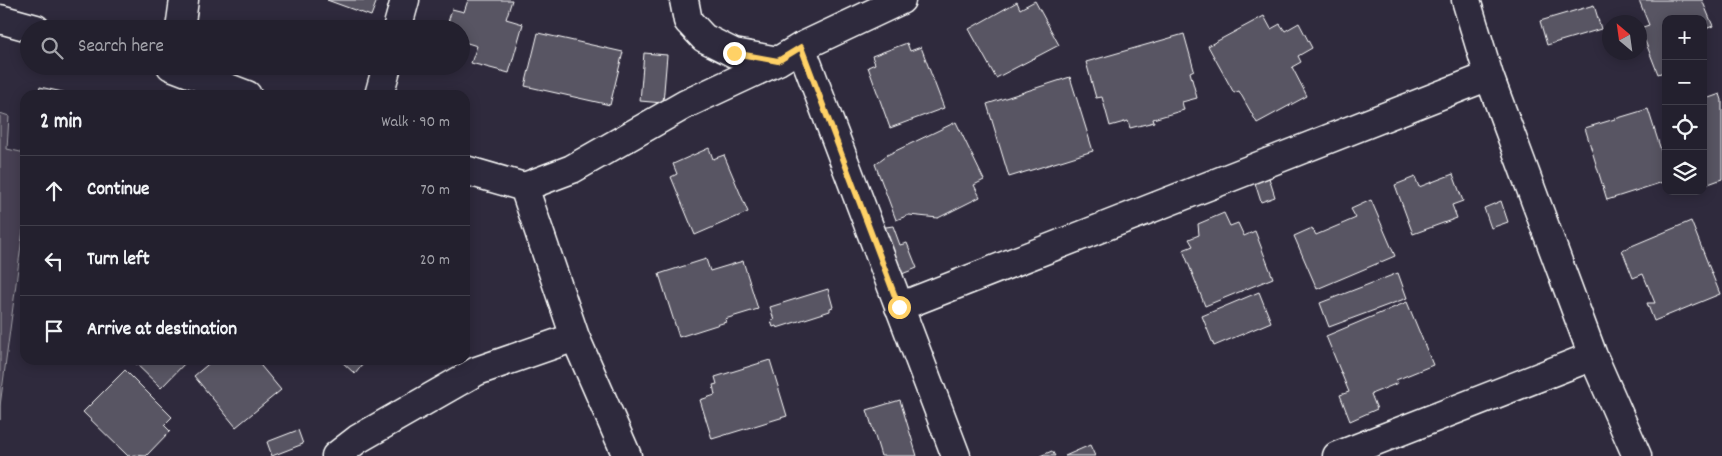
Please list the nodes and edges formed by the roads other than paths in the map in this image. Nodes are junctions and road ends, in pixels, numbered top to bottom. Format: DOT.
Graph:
graph roads {
  1 [pos="184,0"];
  2 [pos="406,0"];
  3 [pos="684,0"];
  4 [pos="901,0"];
  5 [pos="1466,0"];
  6 [pos="0,19"];
  7 [pos="181,20"];
  8 [pos="400,20"];
  9 [pos="20,25"];
  10 [pos="801,47"];
  11 [pos="778,61"];
  12 [pos="195,75"];
  13 [pos="385,75"];
  14 [pos="1488,76"];
  15 [pos="234,90"];
  16 [pos="380,90"];
  17 [pos="470,171"];
  18 [pos="524,187"];
  19 [pos="899,307"];
  20 [pos="576,337"];
  21 [pos="1593,356"];
  22 [pos="336,456"];
  23 [pos="626,456"];
  24 [pos="956,456"];
  25 [pos="1337,456"];
  26 [pos="1637,456"];
  1 -- 7 [label="street"];
  2 -- 8 [label="street"];
  3 -- 11 [label="street"];
  4 -- 10 [label="street"];
  5 -- 14 [label="street"];
  6 -- 9 [label="street"];
  10 -- 11 [label="street"];
  10 -- 19 [label="street"];
  11 -- 18 [label="street"];
  12 -- 15 [label="street"];
  13 -- 16 [label="street"];
  14 -- 19 [label="street"];
  14 -- 21 [label="street"];
  17 -- 18 [label="street"];
  18 -- 20 [label="street"];
  19 -- 24 [label="street"];
  20 -- 22 [label="street"];
  20 -- 23 [label="street"];
  21 -- 25 [label="street"];
  21 -- 26 [label="street"];
}
